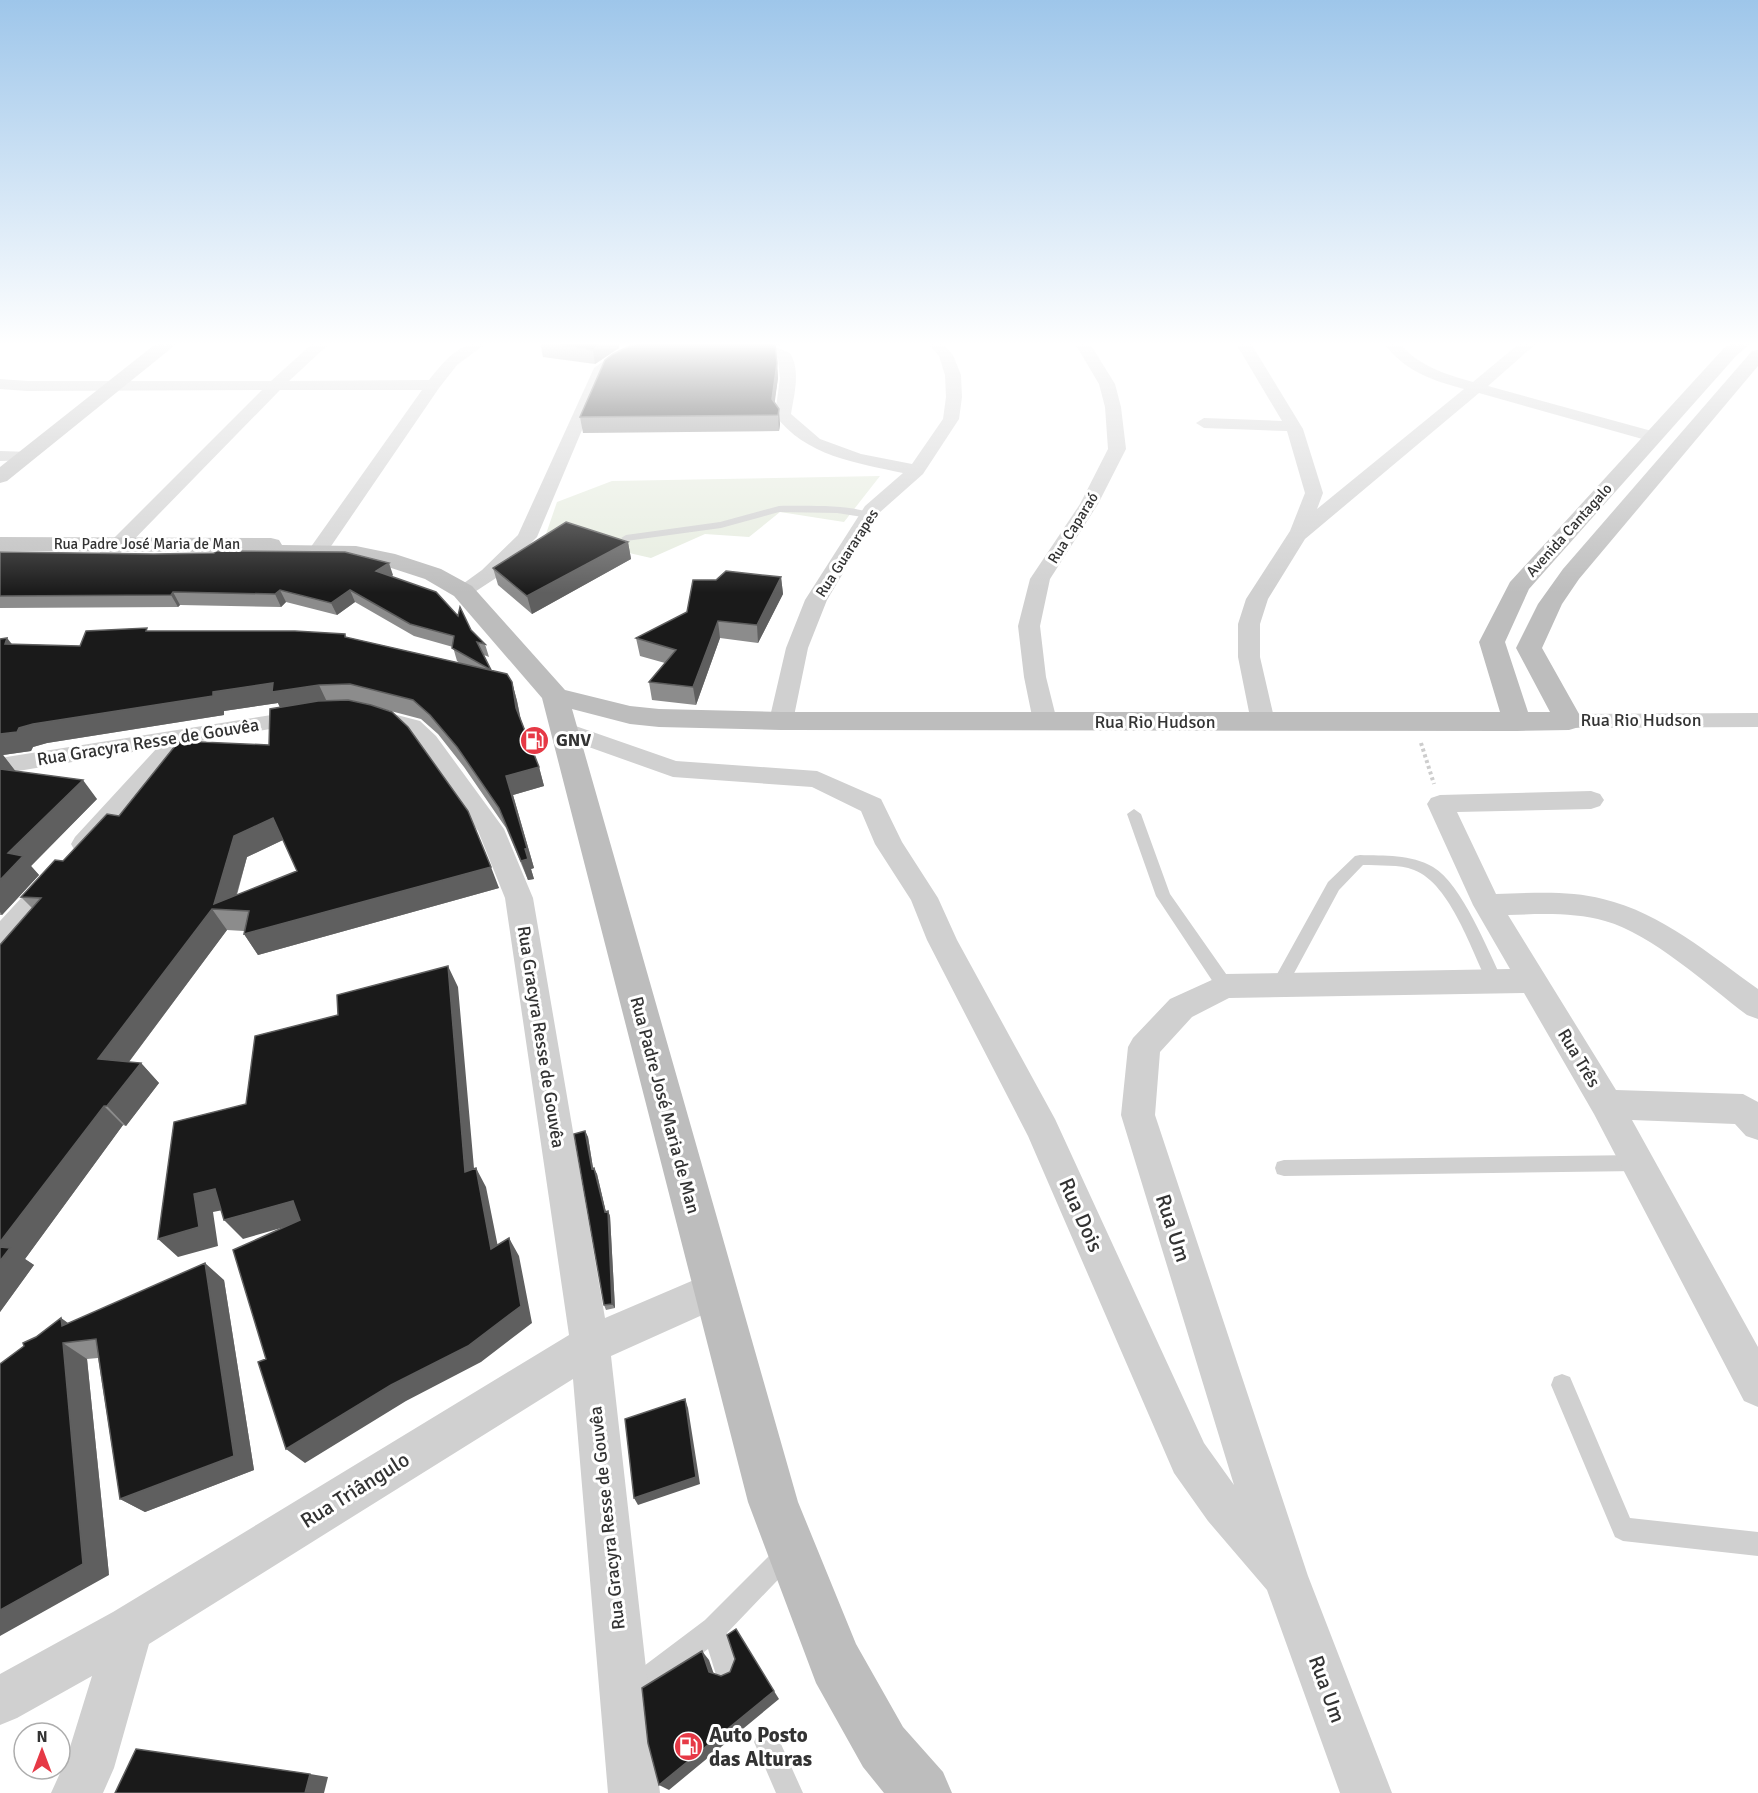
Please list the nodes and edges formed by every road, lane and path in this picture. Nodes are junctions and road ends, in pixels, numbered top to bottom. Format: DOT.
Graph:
graph roads {
  1 [pos="63,426"];
  2 [pos="236,426"];
  3 [pos="405,426"];
  4 [pos="575,426"];
  5 [pos="795,426"];
  6 [pos="946,426"];
  7 [pos="1115,426"];
  8 [pos="1283,426"];
  9 [pos="1293,426"];
  10 [pos="1428,426"];
  11 [pos="1611,426"];
  12 [pos="1663,426"];
  13 [pos="1698,426"];
  14 [pos="1653,437"];
  15 [pos="0,456"];
  16 [pos="25,456"];
  17 [pos="916,470"];
  18 [pos="0,477"];
  19 [pos="869,515"];
  20 [pos="1297,535"];
  21 [pos="626,538"];
  22 [pos="0,544"];
  23 [pos="113,550"];
  24 [pos="318,551"];
  25 [pos="0,555"];
  26 [pos="463,591"];
  27 [pos="555,696"];
  28 [pos="1758,720"];
  29 [pos="781,721"];
  30 [pos="1045,721"];
  31 [pos="1569,721"];
  32 [pos="1263,722"];
  33 [pos="1414,722"];
  34 [pos="1517,722"];
  35 [pos="564,730"];
  36 [pos="183,735"];
  37 [pos="0,766"];
  38 [pos="1591,800"];
  39 [pos="1440,804"];
  40 [pos="1134,814"];
  41 [pos="1486,904"];
  42 [pos="0,940"];
  43 [pos="1495,981"];
  44 [pos="1533,981"];
  45 [pos="1279,985"];
  46 [pos="1225,986"];
  47 [pos="1758,1006"];
  48 [pos="1606,1104"];
  49 [pos="1753,1114"];
  50 [pos="1638,1163"];
  51 [pos="1284,1168"];
  52 [pos="715,1290"];
  53 [pos="590,1345"];
  54 [pos="1562,1385"];
  55 [pos="1758,1387"];
  56 [pos="1758,1544"];
  57 [pos="792,1550"];
  58 [pos="1285,1576"];
  59 [pos="130,1629"];
  60 [pos="714,1629"];
  61 [pos="726,1669"];
  62 [pos="624,1697"];
  63 [pos="0,1701"];
  64 [pos="767,1742"];
  65 [pos="77,1793"];
  66 [pos="634,1793"];
  67 [pos="790,1793"];
  68 [pos="922,1793"];
  69 [pos="1366,1793"];
  1 -- 16 [label="street"];
  2 -- 23 [label="street"];
  3 -- 24 [label="street"];
  4 -- 26 [label="street"];
  5 -- 17 [label="street"];
  6 -- 17 [label="street, Rua Guararapes"];
  7 -- 30 [label="street, Rua Caparaó"];
  8 -- 9 [label="street"];
  9 -- 20 [label="street"];
  10 -- 20 [label="street"];
  11 -- 14 [label="street"];
  12 -- 14 [label="street, Avenida Cantagalo"];
  13 -- 31 [label="street, Avenida Cantagalo"];
  14 -- 34 [label="street, Avenida Cantagalo"];
  15 -- 16 [label="street"];
  16 -- 18 [label="street"];
  17 -- 19 [label="street, Rua Guararapes"];
  19 -- 21 [label="lane"];
  19 -- 29 [label="street, Rua Guararapes"];
  20 -- 32 [label="street"];
  22 -- 23 [label="street, Rua Padre José Maria de Man"];
  23 -- 24 [label="street, Rua Padre José Maria de Man"];
  23 -- 25 [label="street, Rua Padre José Maria de Man"];
  24 -- 26 [label="street, Rua Padre José Maria de Man"];
  26 -- 27 [label="street, Rua Padre José Maria de Man"];
  27 -- 29 [label="street, Rua Rio Hudson"];
  27 -- 35 [label="street, Rua Padre José Maria de Man"];
  28 -- 31 [label="street, Rua Rio Hudson"];
  29 -- 30 [label="street, Rua Rio Hudson"];
  30 -- 32 [label="street, Rua Rio Hudson"];
  31 -- 34 [label="street, Rua Rio Hudson"];
  32 -- 33 [label="street, Rua Rio Hudson"];
  33 -- 34 [label="street, Rua Rio Hudson"];
  33 -- 39 [label="path"];
  35 -- 52 [label="street, Rua Padre José Maria de Man"];
  35 -- 58 [label="street, Rua Dois"];
  36 -- 37 [label="street, Rua Gracyra Resse de Gouvêa"];
  36 -- 42 [label="street"];
  36 -- 53 [label="street, Rua Gracyra Resse de Gouvêa"];
  38 -- 39 [label="street"];
  39 -- 41 [label="street, Rua Três"];
  40 -- 46 [label="lane"];
  41 -- 44 [label="street, Rua Três"];
  41 -- 47 [label="street"];
  43 -- 44 [label="street, Rua Um"];
  43 -- 45 [label="street, Rua Um"];
  43 -- 45 [label="lane"];
  44 -- 48 [label="street, Rua Três"];
  45 -- 46 [label="street, Rua Um"];
  46 -- 58 [label="street, Rua Um"];
  48 -- 49 [label="street"];
  48 -- 50 [label="street, Rua Três"];
  50 -- 51 [label="lane"];
  50 -- 55 [label="street, Rua Três"];
  52 -- 53 [label="street, Rua Triângulo"];
  52 -- 57 [label="street, Rua Padre José Maria de Man"];
  53 -- 59 [label="street, Rua Triângulo"];
  53 -- 62 [label="street, Rua Gracyra Resse de Gouvêa"];
  54 -- 56 [label="lane"];
  57 -- 60 [label="lane"];
  57 -- 68 [label="street, Rua Padre José Maria de Man"];
  58 -- 69 [label="street, Rua Um"];
  59 -- 63 [label="street, Rua Triângulo"];
  59 -- 65 [label="street"];
  60 -- 61 [label="lane"];
  60 -- 62 [label="lane"];
  62 -- 66 [label="street, Rua Gracyra Resse de Gouvêa"];
  64 -- 67 [label="lane"];
}
